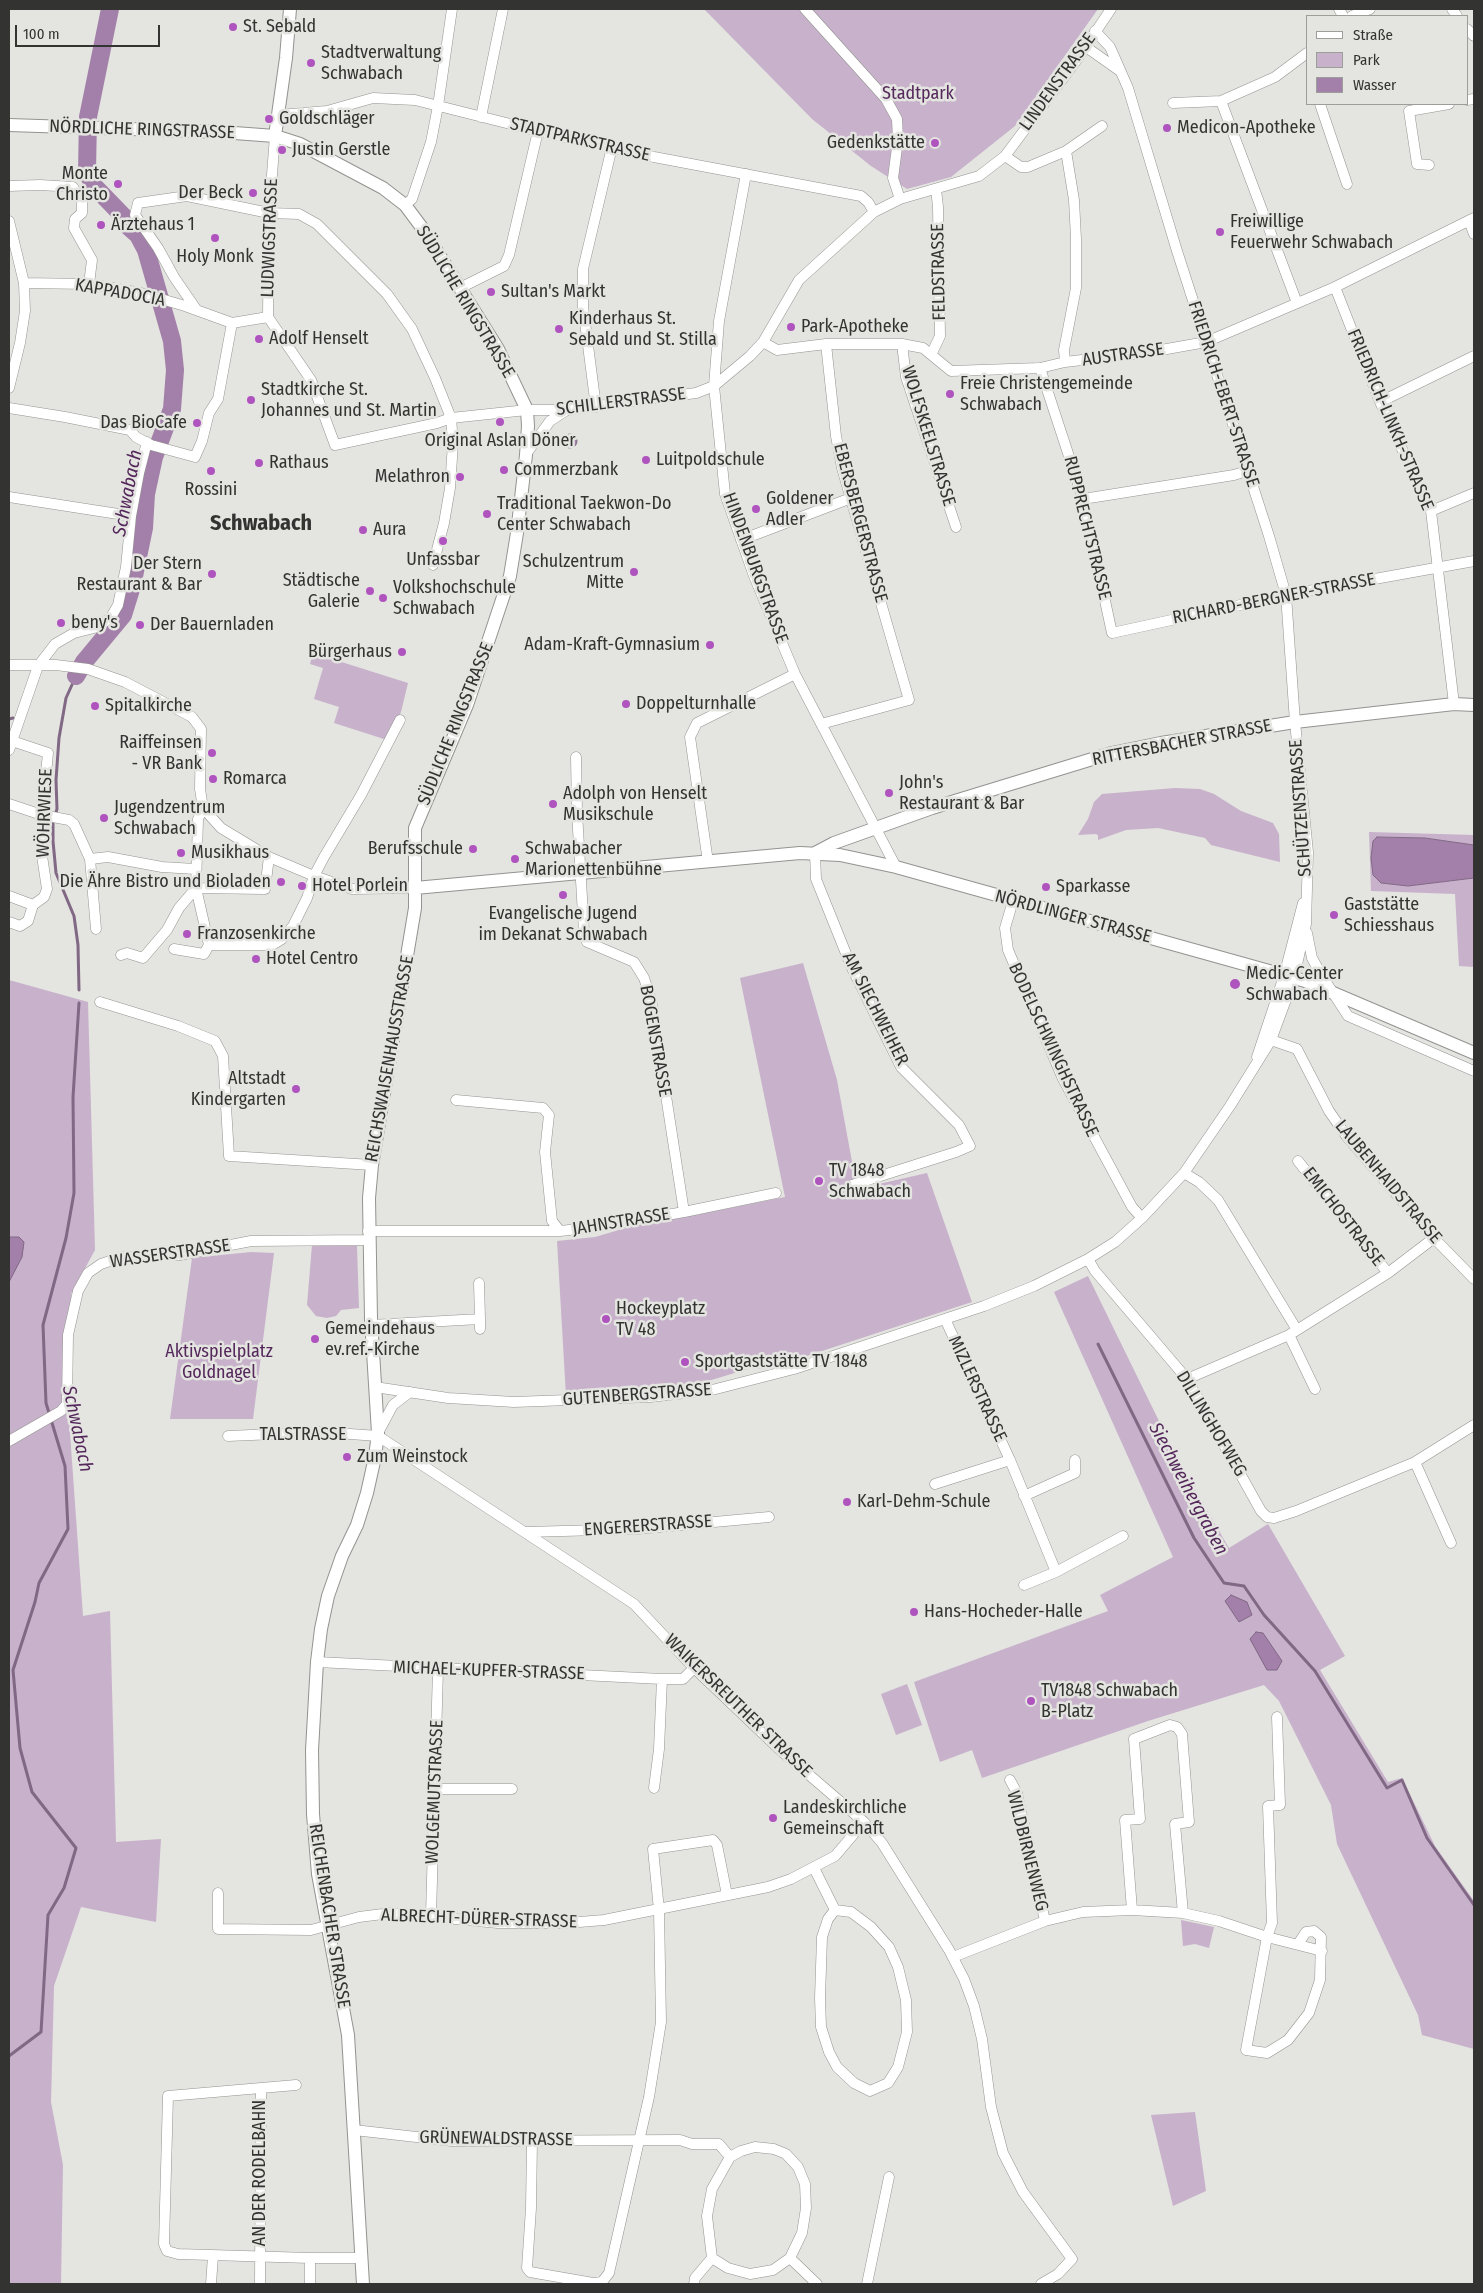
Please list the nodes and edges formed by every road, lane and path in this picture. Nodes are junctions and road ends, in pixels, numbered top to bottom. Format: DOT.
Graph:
graph roads {
  1 [pos="290,9"];
  2 [pos="452,9"];
  3 [pos="502,9"];
  4 [pos="805,9"];
  5 [pos="1111,9"];
  6 [pos="1370,9"];
  7 [pos="1355,15"];
  8 [pos="1096,31"];
  9 [pos="1086,48"];
  10 [pos="1305,54"];
  11 [pos="1121,72"];
  12 [pos="1221,101"];
  13 [pos="1173,103"];
  14 [pos="1320,105"];
  15 [pos="1445,105"];
  16 [pos="438,106"];
  17 [pos="279,116"];
  18 [pos="481,117"];
  19 [pos="9,125"];
  20 [pos="1102,126"];
  21 [pos="538,131"];
  22 [pos="274,136"];
  23 [pos="612,147"];
  24 [pos="1066,151"];
  25 [pos="1005,156"];
  26 [pos="1428,165"];
  27 [pos="746,174"];
  28 [pos="1347,184"];
  29 [pos="9,186"];
  30 [pos="936,189"];
  31 [pos="900,199"];
  32 [pos="405,205"];
  33 [pos="874,212"];
  34 [pos="269,213"];
  35 [pos="1472,220"];
  36 [pos="9,221"];
  37 [pos="1474,234"];
  38 [pos="24,283"];
  39 [pos="89,284"];
  40 [pos="1335,287"];
  41 [pos="460,288"];
  42 [pos="1296,303"];
  43 [pos="196,309"];
  44 [pos="268,317"];
  45 [pos="232,323"];
  46 [pos="762,342"];
  47 [pos="1206,342"];
  48 [pos="826,344"];
  49 [pos="902,344"];
  50 [pos="932,353"];
  51 [pos="1474,356"];
  52 [pos="1065,362"];
  53 [pos="1040,368"];
  54 [pos="714,386"];
  55 [pos="9,388"];
  56 [pos="1380,402"];
  57 [pos="596,406"];
  58 [pos="9,408"];
  59 [pos="527,410"];
  60 [pos="568,410"];
  61 [pos="451,418"];
  62 [pos="149,444"];
  63 [pos="526,454"];
  64 [pos="1247,471"];
  65 [pos="1474,493"];
  66 [pos="9,497"];
  67 [pos="851,498"];
  68 [pos="1083,499"];
  69 [pos="1430,511"];
  70 [pos="132,516"];
  71 [pos="956,527"];
  72 [pos="741,540"];
  73 [pos="1474,561"];
  74 [pos="432,565"];
  75 [pos="1436,568"];
  76 [pos="1286,595"];
  77 [pos="1112,633"];
  78 [pos="9,665"];
  79 [pos="38,666"];
  80 [pos="795,674"];
  81 [pos="1454,704"];
  82 [pos="1474,705"];
  83 [pos="400,720"];
  84 [pos="1295,722"];
  85 [pos="821,724"];
  86 [pos="10,745"];
  87 [pos="576,757"];
  88 [pos="9,804"];
  89 [pos="204,808"];
  90 [pos="44,815"];
  91 [pos="876,829"];
  92 [pos="815,853"];
  93 [pos="269,857"];
  94 [pos="90,859"];
  95 [pos="708,862"];
  96 [pos="896,867"];
  97 [pos="195,869"];
  98 [pos="581,872"];
  99 [pos="314,876"];
  100 [pos="196,888"];
  101 [pos="416,888"];
  102 [pos="1306,894"];
  103 [pos="9,896"];
  104 [pos="1013,901"];
  105 [pos="33,905"];
  106 [pos="9,922"];
  107 [pos="1306,924"];
  108 [pos="96,929"];
  109 [pos="209,945"];
  110 [pos="174,949"];
  111 [pos="121,954"];
  112 [pos="1288,977"];
  113 [pos="1330,991"];
  114 [pos="100,1002"];
  115 [pos="1271,1040"];
  116 [pos="1474,1053"];
  117 [pos="1256,1063"];
  118 [pos="1474,1071"];
  119 [pos="456,1100"];
  120 [pos="1298,1160"];
  121 [pos="372,1165"];
  122 [pos="1184,1173"];
  123 [pos="852,1185"];
  124 [pos="776,1192"];
  125 [pos="684,1212"];
  126 [pos="1142,1218"];
  127 [pos="560,1231"];
  128 [pos="368,1236"];
  129 [pos="1434,1238"];
  130 [pos="1088,1259"];
  131 [pos="1388,1274"];
  132 [pos="1474,1278"];
  133 [pos="479,1284"];
  134 [pos="945,1319"];
  135 [pos="371,1325"];
  136 [pos="1293,1332"];
  137 [pos="1187,1379"];
  138 [pos="375,1387"];
  139 [pos="1315,1389"];
  140 [pos="410,1392"];
  141 [pos="1474,1425"];
  142 [pos="378,1434"];
  143 [pos="228,1436"];
  144 [pos="9,1441"];
  145 [pos="1010,1460"];
  146 [pos="1075,1460"];
  147 [pos="1414,1462"];
  148 [pos="935,1484"];
  149 [pos="1024,1496"];
  150 [pos="769,1517"];
  151 [pos="526,1532"];
  152 [pos="1123,1536"];
  153 [pos="1451,1542"];
  154 [pos="1056,1572"];
  155 [pos="1024,1585"];
  156 [pos="317,1662"];
  157 [pos="694,1668"];
  158 [pos="438,1669"];
  159 [pos="662,1679"];
  160 [pos="1277,1716"];
  161 [pos="1010,1780"];
  162 [pos="654,1788"];
  163 [pos="436,1789"];
  164 [pos="512,1789"];
  165 [pos="864,1822"];
  166 [pos="814,1868"];
  167 [pos="218,1893"];
  168 [pos="727,1895"];
  169 [pos="659,1910"];
  170 [pos="835,1910"];
  171 [pos="1132,1910"];
  172 [pos="1183,1913"];
  173 [pos="432,1915"];
  174 [pos="1045,1921"];
  175 [pos="329,1926"];
  176 [pos="1267,1936"];
  177 [pos="1298,1944"];
  178 [pos="1322,1951"];
  179 [pos="953,1957"];
  180 [pos="296,2085"];
  181 [pos="260,2089"];
  182 [pos="354,2130"];
  183 [pos="639,2140"];
  184 [pos="532,2141"];
  185 [pos="730,2157"];
  186 [pos="889,2177"];
  187 [pos="213,2256"];
  188 [pos="260,2257"];
  189 [pos="310,2258"];
  190 [pos="360,2258"];
  191 [pos="712,2258"];
  192 [pos="790,2258"];
  193 [pos="211,2284"];
  194 [pos="260,2284"];
  195 [pos="310,2284"];
  196 [pos="363,2284"];
  197 [pos="694,2284"];
  198 [pos="817,2284"];
  199 [pos="867,2284"];
  200 [pos="1041,2284"];
  1 -- 17 [label="main road, LUDWIGSTRASSE"];
  2 -- 16 [label="street"];
  3 -- 18 [label="street"];
  4 -- 31 [label="street"];
  5 -- 8 [label="street, LINDENSTRASSE"];
  6 -- 7 [label="street"];
  8 -- 9 [label="street, LINDENSTRASSE"];
  8 -- 11 [label="street, FRIEDRICH-EBERT-STRASSE"];
  9 -- 11 [label="street"];
  9 -- 25 [label="street, LINDENSTRASSE"];
  10 -- 12 [label="street"];
  11 -- 47 [label="street, FRIEDRICH-EBERT-STRASSE"];
  12 -- 13 [label="street"];
  12 -- 42 [label="street"];
  14 -- 28 [label="street"];
  15 -- 26 [label="street"];
  16 -- 17 [label="street, STADTPARKSTRASSE"];
  16 -- 18 [label="street, STADTPARKSTRASSE"];
  16 -- 32 [label="street"];
  17 -- 22 [label="main road, LUDWIGSTRASSE"];
  18 -- 21 [label="street, STADTPARKSTRASSE"];
  19 -- 22 [label="main road, NÖRDLICHE RINGSTRASSE"];
  20 -- 24 [label="street"];
  21 -- 23 [label="street, STADTPARKSTRASSE"];
  21 -- 41 [label="street"];
  22 -- 32 [label="main road, SÜDLICHE RINGSTRASSE"];
  22 -- 34 [label="street, LUDWIGSTRASSE"];
  23 -- 27 [label="street, STADTPARKSTRASSE"];
  23 -- 57 [label="street"];
  24 -- 25 [label="street"];
  24 -- 52 [label="street"];
  25 -- 30 [label="street"];
  27 -- 33 [label="street, STADTPARKSTRASSE"];
  27 -- 54 [label="street, HINDENBURGSTRASSE"];
  29 -- 39 [label="street"];
  30 -- 31 [label="street"];
  30 -- 50 [label="street, FELDSTRASSE"];
  31 -- 33 [label="street"];
  32 -- 41 [label="main road, SÜDLICHE RINGSTRASSE"];
  33 -- 46 [label="street"];
  34 -- 43 [label="street"];
  34 -- 44 [label="street, LUDWIGSTRASSE"];
  34 -- 61 [label="street"];
  35 -- 37 [label="street, AUSTRASSE"];
  35 -- 40 [label="street, AUSTRASSE"];
  36 -- 38 [label="street"];
  38 -- 39 [label="street, KAPPADOCIA"];
  38 -- 55 [label="street"];
  39 -- 43 [label="street, KAPPADOCIA"];
  40 -- 42 [label="street, AUSTRASSE"];
  40 -- 56 [label="street, FRIEDRICH-LINKH-STRASSE"];
  41 -- 59 [label="main road, SÜDLICHE RINGSTRASSE"];
  42 -- 47 [label="street, AUSTRASSE"];
  43 -- 45 [label="street, KAPPADOCIA"];
  44 -- 45 [label="street"];
  44 -- 61 [label="street, SCHILLERSTRASSE"];
  45 -- 62 [label="street"];
  46 -- 48 [label="street, AUSTRASSE"];
  46 -- 54 [label="street"];
  47 -- 52 [label="street, AUSTRASSE"];
  47 -- 64 [label="street, FRIEDRICH-EBERT-STRASSE"];
  48 -- 49 [label="street, AUSTRASSE"];
  48 -- 67 [label="street, EBERSBERGERSTRASSE"];
  49 -- 50 [label="street, AUSTRASSE"];
  49 -- 71 [label="street, WOLFSKEELSTRASSE"];
  50 -- 53 [label="street, AUSTRASSE"];
  51 -- 56 [label="street"];
  52 -- 53 [label="street, AUSTRASSE"];
  53 -- 68 [label="street, RUPPRECHTSTRASSE"];
  54 -- 57 [label="street, SCHILLERSTRASSE"];
  54 -- 72 [label="street, HINDENBURGSTRASSE"];
  56 -- 69 [label="street, FRIEDRICH-LINKH-STRASSE"];
  57 -- 60 [label="street, SCHILLERSTRASSE"];
  58 -- 62 [label="street"];
  59 -- 60 [label="street, SCHILLERSTRASSE"];
  59 -- 61 [label="street, SCHILLERSTRASSE"];
  59 -- 63 [label="main road, SÜDLICHE RINGSTRASSE"];
  60 -- 63 [label="street"];
  61 -- 74 [label="street"];
  62 -- 70 [label="street"];
  63 -- 101 [label="main road, SÜDLICHE RINGSTRASSE"];
  64 -- 68 [label="street"];
  64 -- 76 [label="street, FRIEDRICH-EBERT-STRASSE"];
  65 -- 69 [label="street"];
  66 -- 70 [label="street"];
  67 -- 72 [label="street"];
  67 -- 85 [label="street, EBERSBERGERSTRASSE"];
  68 -- 77 [label="street, RUPPRECHTSTRASSE"];
  69 -- 75 [label="street, FRIEDRICH-LINKH-STRASSE"];
  70 -- 79 [label="street"];
  72 -- 80 [label="street, HINDENBURGSTRASSE"];
  73 -- 75 [label="street, RICHARD-BERGNER-STRASSE"];
  75 -- 76 [label="street, RICHARD-BERGNER-STRASSE"];
  75 -- 81 [label="street, FRIEDRICH-LINKH-STRASSE"];
  76 -- 77 [label="street, RICHARD-BERGNER-STRASSE"];
  76 -- 84 [label="street, FRIEDRICH-EBERT-STRASSE"];
  78 -- 79 [label="street"];
  79 -- 86 [label="street"];
  79 -- 89 [label="street"];
  80 -- 85 [label="street, HINDENBURGSTRASSE"];
  80 -- 95 [label="street"];
  81 -- 82 [label="main road, RITTERSBACHER STRASSE"];
  81 -- 84 [label="main road, RITTERSBACHER STRASSE"];
  83 -- 99 [label="street"];
  84 -- 91 [label="main road, RITTERSBACHER STRASSE"];
  84 -- 102 [label="street, SCHÜTZENSTRASSE"];
  85 -- 91 [label="street, HINDENBURGSTRASSE"];
  86 -- 90 [label="street, WÖHRWIESE"];
  87 -- 98 [label="street"];
  88 -- 90 [label="street"];
  89 -- 93 [label="street"];
  89 -- 97 [label="street"];
  90 -- 94 [label="street"];
  90 -- 105 [label="street, WÖHRWIESE"];
  91 -- 92 [label="main road, RITTERSBACHER STRASSE"];
  91 -- 96 [label="street, HINDENBURGSTRASSE"];
  92 -- 95 [label="main road"];
  92 -- 96 [label="main road, NÖRDLINGER STRASSE"];
  92 -- 123 [label="street, AM SIECHWEIHER"];
  93 -- 99 [label="street"];
  93 -- 100 [label="street"];
  94 -- 97 [label="street"];
  94 -- 108 [label="street"];
  95 -- 98 [label="main road"];
  96 -- 104 [label="main road, NÖRDLINGER STRASSE"];
  97 -- 100 [label="street"];
  98 -- 101 [label="main road"];
  98 -- 125 [label="street, BOGENSTRASSE"];
  99 -- 101 [label="street"];
  99 -- 109 [label="street"];
  100 -- 109 [label="street"];
  100 -- 111 [label="street"];
  101 -- 121 [label="main road, REICHSWAISENHAUSSTRASSE"];
  102 -- 107 [label="street, SCHÜTZENSTRASSE"];
  102 -- 112 [label="street, SCHÜTZENSTRASSE"];
  103 -- 105 [label="street"];
  104 -- 112 [label="main road, NÖRDLINGER STRASSE"];
  104 -- 126 [label="street, BODELSCHWINGHSTRASSE"];
  105 -- 106 [label="street, WÖHRWIESE"];
  107 -- 112 [label="street, SCHÜTZENSTRASSE"];
  107 -- 113 [label="street, SCHÜTZENSTRASSE"];
  109 -- 110 [label="street"];
  112 -- 113 [label="main road, NÖRDLINGER STRASSE"];
  112 -- 115 [label="street, GUTENBERGSTRASSE"];
  112 -- 117 [label="street"];
  113 -- 116 [label="main road, NÖRDLINGER STRASSE"];
  113 -- 118 [label="street"];
  114 -- 121 [label="street"];
  115 -- 117 [label="street, GUTENBERGSTRASSE"];
  115 -- 129 [label="street, LAUBENHAIDSTRASSE"];
  117 -- 122 [label="street, GUTENBERGSTRASSE"];
  119 -- 127 [label="street, JAHNSTRASSE"];
  120 -- 131 [label="street, EMICHOSTRASSE"];
  121 -- 128 [label="main road, REICHSWAISENHAUSSTRASSE"];
  122 -- 126 [label="street, GUTENBERGSTRASSE"];
  122 -- 136 [label="street"];
  124 -- 125 [label="street, JAHNSTRASSE"];
  125 -- 127 [label="street, JAHNSTRASSE"];
  126 -- 130 [label="street, GUTENBERGSTRASSE"];
  127 -- 128 [label="street"];
  128 -- 135 [label="main road, REICHSWAISENHAUSSTRASSE"];
  128 -- 144 [label="street, WASSERSTRASSE"];
  129 -- 131 [label="street"];
  129 -- 132 [label="street, LAUBENHAIDSTRASSE"];
  130 -- 134 [label="street, GUTENBERGSTRASSE"];
  130 -- 137 [label="street, DILLINGHOFWEG"];
  131 -- 136 [label="street"];
  133 -- 135 [label="street"];
  134 -- 140 [label="street, GUTENBERGSTRASSE"];
  134 -- 145 [label="street, MIZLERSTRASSE"];
  135 -- 138 [label="main road, REICHSWAISENHAUSSTRASSE"];
  136 -- 137 [label="street"];
  136 -- 139 [label="street"];
  137 -- 147 [label="street, DILLINGHOFWEG"];
  138 -- 140 [label="street, GUTENBERGSTRASSE"];
  138 -- 142 [label="main road, REICHSWAISENHAUSSTRASSE"];
  140 -- 142 [label="street"];
  141 -- 147 [label="street"];
  142 -- 143 [label="street, TALSTRASSE"];
  142 -- 151 [label="street, WAIKERSREUTHER STRASSE"];
  142 -- 156 [label="main road, REICHENBACHER STRASSE"];
  145 -- 148 [label="street, MIZLERSTRASSE"];
  145 -- 149 [label="street, MIZLERSTRASSE"];
  146 -- 149 [label="street"];
  147 -- 153 [label="street"];
  149 -- 154 [label="street, MIZLERSTRASSE"];
  150 -- 151 [label="street, ENGERERSTRASSE"];
  151 -- 157 [label="street, WAIKERSREUTHER STRASSE"];
  152 -- 154 [label="street"];
  154 -- 155 [label="street"];
  156 -- 158 [label="street, MICHAEL-KUPFER-STRASSE"];
  156 -- 175 [label="main road, REICHENBACHER STRASSE"];
  157 -- 159 [label="street, MICHAEL-KUPFER-STRASSE"];
  157 -- 165 [label="street, WAIKERSREUTHER STRASSE"];
  158 -- 159 [label="street, MICHAEL-KUPFER-STRASSE"];
  158 -- 163 [label="street, WOLGEMUTSTRASSE"];
  159 -- 162 [label="street"];
  160 -- 176 [label="street"];
  161 -- 174 [label="street, WILDBIRNENWEG"];
  163 -- 164 [label="street"];
  163 -- 173 [label="street, WOLGEMUTSTRASSE"];
  165 -- 166 [label="street, ALBRECHT-DÜRER-STRASSE"];
  165 -- 179 [label="street, WAIKERSREUTHER STRASSE"];
  166 -- 168 [label="street, ALBRECHT-DÜRER-STRASSE"];
  166 -- 170 [label="street"];
  167 -- 175 [label="street"];
  168 -- 169 [label="street, ALBRECHT-DÜRER-STRASSE"];
  168 -- 169 [label="street"];
  169 -- 173 [label="street, ALBRECHT-DÜRER-STRASSE"];
  169 -- 183 [label="street"];
  170 -- 170 [label="street"];
  171 -- 172 [label="street, WILDBIRNENWEG"];
  171 -- 172 [label="street"];
  171 -- 174 [label="street, WILDBIRNENWEG"];
  172 -- 176 [label="street, WILDBIRNENWEG"];
  173 -- 175 [label="street, ALBRECHT-DÜRER-STRASSE"];
  174 -- 179 [label="street, WILDBIRNENWEG"];
  175 -- 182 [label="main road, REICHENBACHER STRASSE"];
  176 -- 177 [label="street, WILDBIRNENWEG"];
  176 -- 178 [label="street"];
  177 -- 178 [label="street, WILDBIRNENWEG"];
  177 -- 178 [label="street"];
  179 -- 200 [label="street, WAIKERSREUTHER STRASSE"];
  180 -- 181 [label="street, AN DER RODELBAHN"];
  181 -- 187 [label="street, AN DER RODELBAHN"];
  181 -- 188 [label="street, AN DER RODELBAHN"];
  182 -- 184 [label="street, GRÜNEWALDSTRASSE"];
  182 -- 190 [label="main road, REICHENBACHER STRASSE"];
  183 -- 184 [label="street, GRÜNEWALDSTRASSE"];
  183 -- 184 [label="street"];
  183 -- 185 [label="street, GRÜNEWALDSTRASSE"];
  185 -- 191 [label="street"];
  185 -- 192 [label="street"];
  186 -- 199 [label="street"];
  187 -- 188 [label="street"];
  187 -- 193 [label="street"];
  188 -- 189 [label="street"];
  188 -- 194 [label="street, AN DER RODELBAHN"];
  189 -- 190 [label="street"];
  189 -- 195 [label="street"];
  190 -- 196 [label="main road, REICHENBACHER STRASSE"];
  191 -- 192 [label="street"];
  191 -- 197 [label="street"];
  192 -- 198 [label="street"];
}
